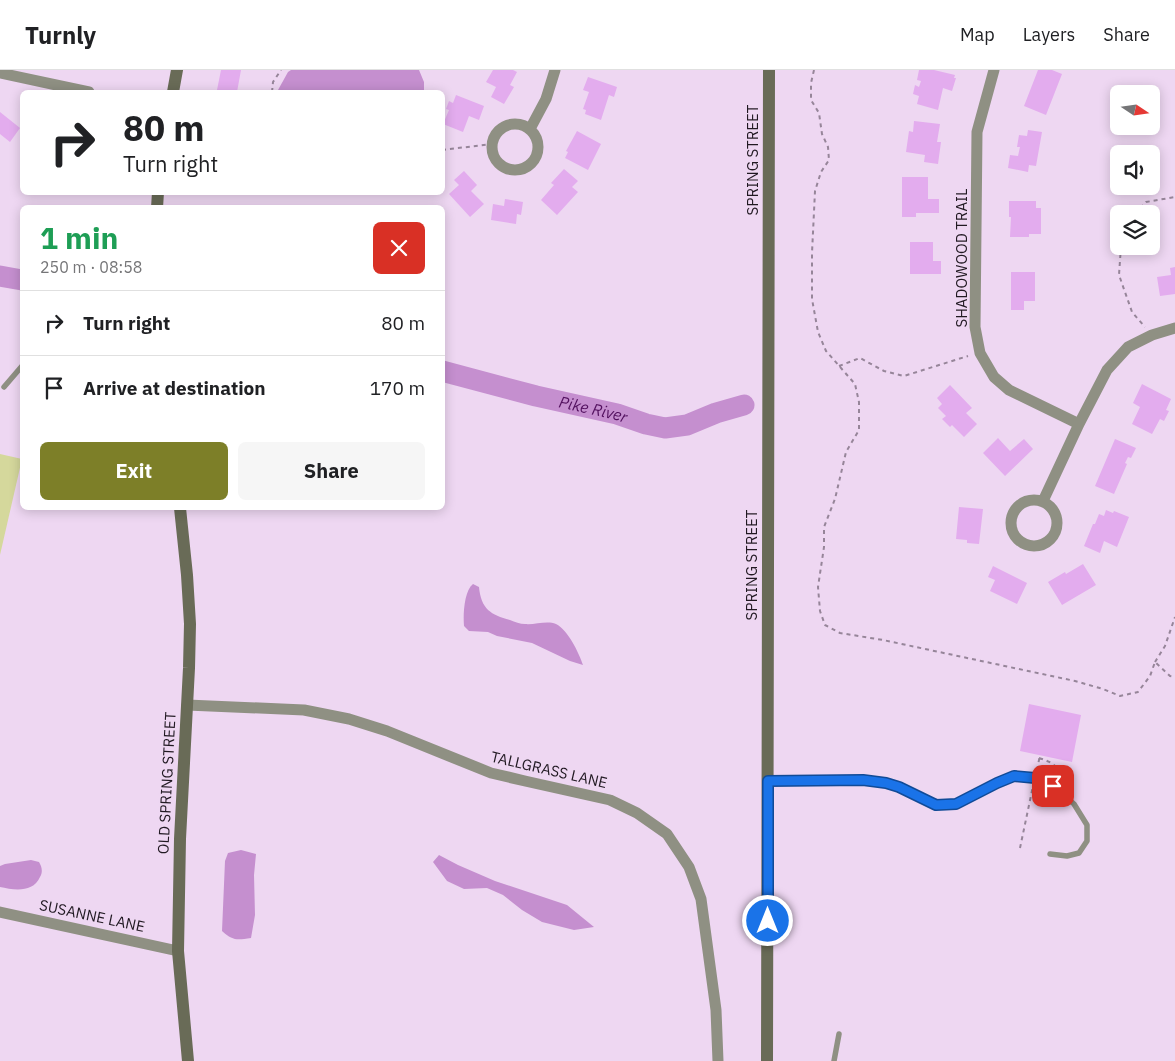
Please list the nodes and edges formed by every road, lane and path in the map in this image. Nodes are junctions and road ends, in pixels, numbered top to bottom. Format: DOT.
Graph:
graph roads {
  1 [pos="177,70"];
  2 [pos="282,70"];
  3 [pos="556,70"];
  4 [pos="769,70"];
  5 [pos="814,70"];
  6 [pos="994,70"];
  7 [pos="0,73"];
  8 [pos="57,89"];
  9 [pos="173,90"];
  10 [pos="272,90"];
  11 [pos="530,129"];
  12 [pos="492,144"];
  13 [pos="445,150"];
  14 [pos="1175,197"];
  15 [pos="1143,205"];
  16 [pos="1120,255"];
  17 [pos="1175,328"];
  18 [pos="1152,335"];
  19 [pos="980,353"];
  20 [pos="838,366"];
  21 [pos="20,368"];
  22 [pos="4,387"];
  23 [pos="1079,424"];
  24 [pos="1043,501"];
  25 [pos="180,510"];
  26 [pos="1175,617"];
  27 [pos="1156,662"];
  28 [pos="1175,677"];
  29 [pos="187,705"];
  30 [pos="1035,778"];
  31 [pos="768,781"];
  32 [pos="1056,789"];
  33 [pos="1020,848"];
  34 [pos="1050,854"];
  35 [pos="0,912"];
  36 [pos="178,951"];
  37 [pos="839,1034"];
  38 [pos="188,1061"];
  39 [pos="718,1061"];
  40 [pos="768,1061"];
  41 [pos="834,1061"];
  1 -- 9 [label="main road"];
  2 -- 10 [label="path"];
  3 -- 11 [label="street"];
  4 -- 31 [label="main road, SPRING STREET"];
  5 -- 20 [label="path"];
  6 -- 19 [label="street, SHADOWOOD TRAIL"];
  7 -- 8 [label="street"];
  11 -- 12 [label="street"];
  11 -- 12 [label="street"];
  12 -- 13 [label="path"];
  14 -- 15 [label="path"];
  16 -- 18 [label="path"];
  17 -- 18 [label="street"];
  18 -- 23 [label="street"];
  19 -- 20 [label="path"];
  19 -- 23 [label="street, SHADOWOOD TRAIL"];
  20 -- 27 [label="path"];
  21 -- 22 [label="lane"];
  23 -- 24 [label="street"];
  24 -- 24 [label="street"];
  25 -- 29 [label="main road, OLD SPRING STREET"];
  26 -- 27 [label="path"];
  27 -- 28 [label="path"];
  29 -- 36 [label="main road, OLD SPRING STREET"];
  29 -- 39 [label="street, TALLGRASS LANE"];
  30 -- 31 [label="lane"];
  30 -- 32 [label="lane"];
  30 -- 32 [label="path"];
  30 -- 33 [label="path"];
  31 -- 40 [label="main road, SPRING STREET"];
  32 -- 34 [label="lane"];
  35 -- 36 [label="street, SUSANNE LANE"];
  36 -- 38 [label="main road, OLD SPRING STREET"];
  37 -- 41 [label="lane"];
}
